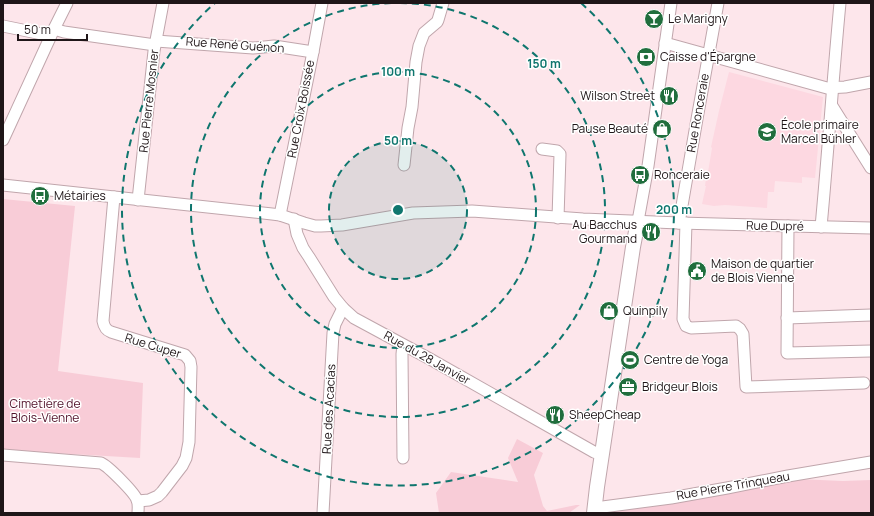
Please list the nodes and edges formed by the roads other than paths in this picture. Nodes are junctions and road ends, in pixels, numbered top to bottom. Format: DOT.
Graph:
graph roads {
  1 [pos="67,3"];
  2 [pos="163,3"];
  3 [pos="322,3"];
  4 [pos="443,3"];
  5 [pos="671,3"];
  6 [pos="718,3"];
  7 [pos="840,3"];
  8 [pos="3,26"];
  9 [pos="52,33"];
  10 [pos="156,43"];
  11 [pos="665,43"];
  12 [pos="313,52"];
  13 [pos="708,56"];
  14 [pos="871,82"];
  15 [pos="833,88"];
  16 [pos="832,106"];
  17 [pos="8,115"];
  18 [pos="3,140"];
  19 [pos="542,149"];
  20 [pos="404,165"];
  21 [pos="871,168"];
  22 [pos="3,185"];
  23 [pos="114,197"];
  24 [pos="138,200"];
  25 [pos="280,215"];
  26 [pos="558,218"];
  27 [pos="294,219"];
  28 [pos="638,221"];
  29 [pos="683,223"];
  30 [pos="788,226"];
  31 [pos="821,227"];
  32 [pos="871,228"];
  33 [pos="343,308"];
  34 [pos="871,315"];
  35 [pos="787,318"];
  36 [pos="403,345"];
  37 [pos="871,351"];
  38 [pos="864,383"];
  39 [pos="3,455"];
  40 [pos="602,455"];
  41 [pos="403,458"];
  42 [pos="871,462"];
  43 [pos="138,501"];
  44 [pos="595,511"];
  45 [pos="138,513"];
  46 [pos="323,513"];
  1 -- 9 [label="street"];
  2 -- 10 [label="street, Rue Pierre Mosnier"];
  3 -- 12 [label="street, Rue Croix Boissée"];
  4 -- 20 [label="street"];
  5 -- 11 [label="street"];
  6 -- 13 [label="street, Rue Ronceraie"];
  7 -- 15 [label="street"];
  8 -- 9 [label="street, Rue René Guénon"];
  9 -- 10 [label="street, Rue René Guénon"];
  9 -- 17 [label="street"];
  10 -- 12 [label="street, Rue René Guénon"];
  10 -- 24 [label="street, Rue Pierre Mosnier"];
  11 -- 13 [label="street"];
  11 -- 28 [label="street"];
  12 -- 25 [label="street, Rue Croix Boissée"];
  13 -- 15 [label="street"];
  13 -- 29 [label="street, Rue Ronceraie"];
  14 -- 15 [label="street"];
  15 -- 16 [label="street"];
  16 -- 21 [label="street"];
  16 -- 31 [label="street"];
  17 -- 18 [label="street"];
  19 -- 26 [label="street"];
  22 -- 23 [label="street, Rue Dupré"];
  23 -- 24 [label="street, Rue Dupré"];
  23 -- 43 [label="street, Rue Cuper"];
  24 -- 25 [label="street, Rue Dupré"];
  25 -- 27 [label="street, Rue Dupré"];
  26 -- 27 [label="street, Rue Dupré"];
  26 -- 28 [label="street, Rue Dupré"];
  27 -- 33 [label="street, Rue du 28 Janvier"];
  28 -- 29 [label="street, Rue Dupré"];
  28 -- 40 [label="main road"];
  29 -- 30 [label="street, Rue Dupré"];
  29 -- 38 [label="street, Rue Ronceraie"];
  30 -- 31 [label="street, Rue Dupré"];
  30 -- 35 [label="street"];
  31 -- 32 [label="street, Rue Dupré"];
  33 -- 36 [label="street, Rue du 28 Janvier"];
  33 -- 46 [label="street, Rue des Acacias"];
  34 -- 35 [label="street"];
  35 -- 37 [label="street"];
  36 -- 40 [label="street, Rue du 28 Janvier"];
  36 -- 41 [label="street"];
  39 -- 43 [label="street"];
  40 -- 44 [label="main road"];
  42 -- 44 [label="street, Rue Pierre Trinqueau"];
  43 -- 45 [label="street"];
}
